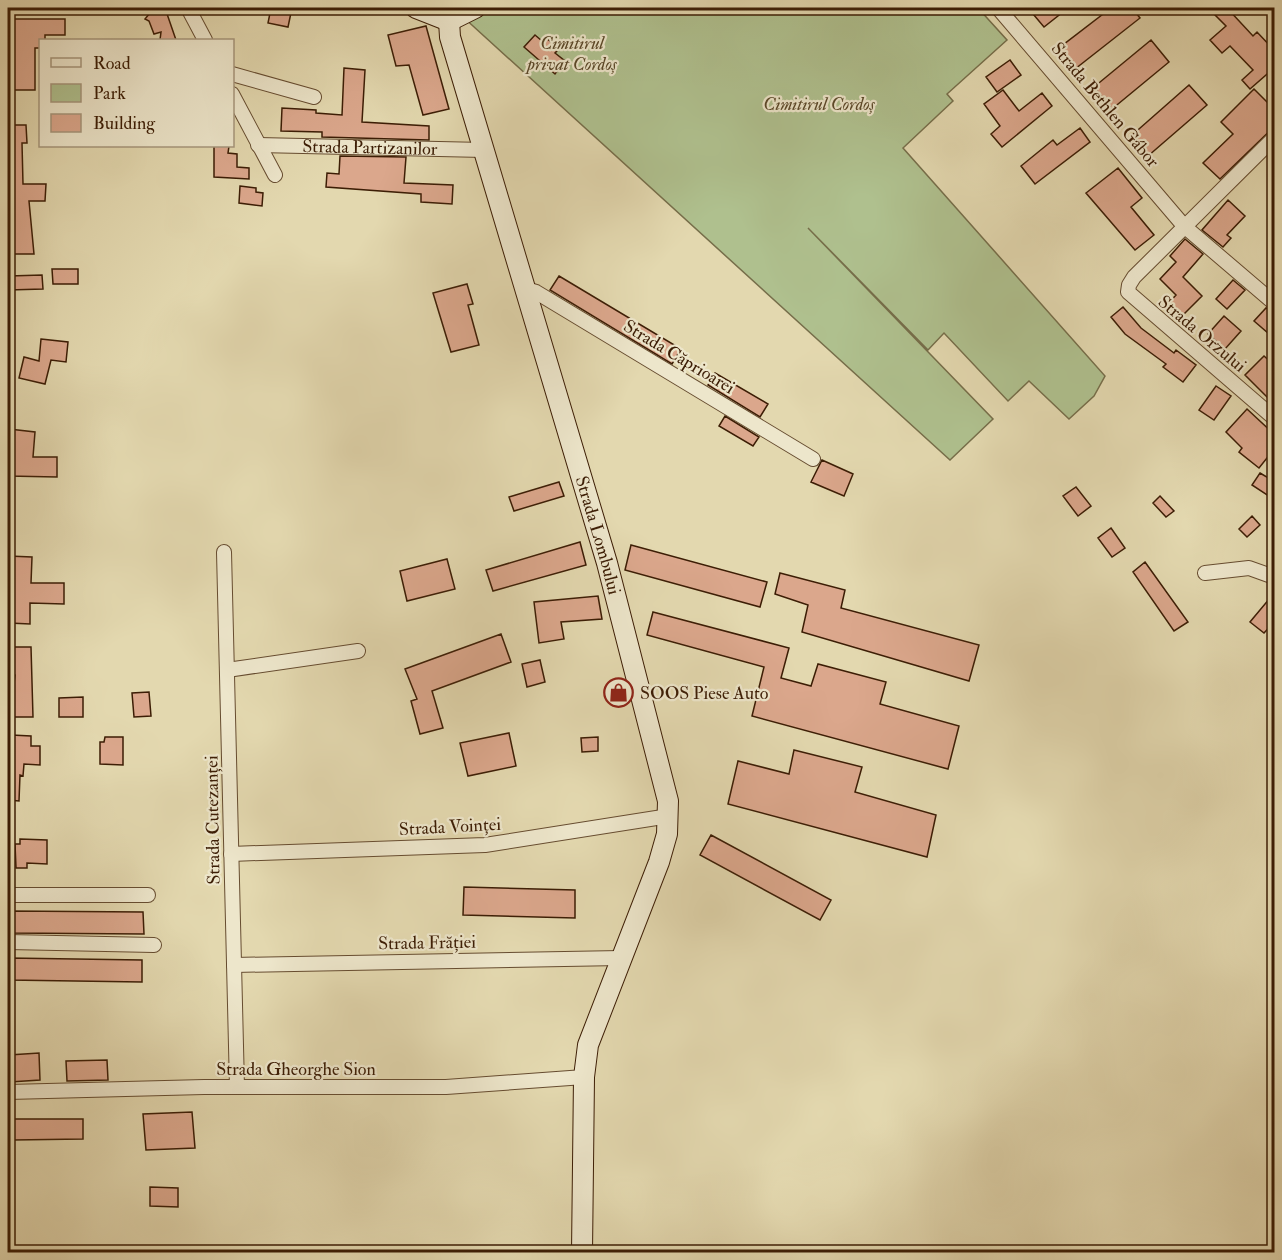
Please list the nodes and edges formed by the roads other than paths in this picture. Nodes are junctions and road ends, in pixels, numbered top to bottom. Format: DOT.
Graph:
graph roads {
  1 [pos="188,8"];
  2 [pos="416,8"];
  3 [pos="475,8"];
  4 [pos="998,8"];
  5 [pos="449,21"];
  6 [pos="204,39"];
  7 [pos="234,75"];
  8 [pos="314,97"];
  9 [pos="234,98"];
  10 [pos="1275,138"];
  11 [pos="258,145"];
  12 [pos="484,150"];
  13 [pos="275,175"];
  14 [pos="1184,226"];
  15 [pos="526,289"];
  16 [pos="1275,303"];
  17 [pos="1275,418"];
  18 [pos="813,459"];
  19 [pos="224,552"];
  20 [pos="1205,573"];
  21 [pos="1275,578"];
  22 [pos="358,651"];
  23 [pos="227,670"];
  24 [pos="669,816"];
  25 [pos="231,854"];
  26 [pos="8,895"];
  27 [pos="148,895"];
  28 [pos="8,942"];
  29 [pos="154,945"];
  30 [pos="621,958"];
  31 [pos="234,965"];
  32 [pos="584,1077"];
  33 [pos="237,1087"];
  34 [pos="8,1092"];
  35 [pos="582,1252"];
  1 -- 6 [label="street"];
  2 -- 5 [label="street"];
  3 -- 5 [label="street"];
  4 -- 14 [label="street, Strada Bethlen Gábor"];
  5 -- 12 [label="street, Strada Lombului"];
  7 -- 8 [label="street"];
  9 -- 11 [label="street"];
  10 -- 14 [label="street"];
  11 -- 12 [label="street, Strada Partizanilor"];
  11 -- 13 [label="street"];
  12 -- 15 [label="street, Strada Lombului"];
  14 -- 16 [label="street, Strada Bethlen Gábor"];
  14 -- 17 [label="street, Strada Orzului"];
  15 -- 18 [label="street, Strada Căprioarei"];
  15 -- 24 [label="street, Strada Lombului"];
  19 -- 23 [label="street, Strada Cutezanței"];
  20 -- 21 [label="street"];
  22 -- 23 [label="street"];
  23 -- 25 [label="street, Strada Cutezanței"];
  24 -- 25 [label="street, Strada Voinței"];
  24 -- 30 [label="street, Strada Lombului"];
  25 -- 31 [label="street, Strada Cutezanței"];
  26 -- 27 [label="street"];
  28 -- 29 [label="street"];
  30 -- 31 [label="street, Strada Frăției"];
  30 -- 32 [label="street, Strada Lombului"];
  31 -- 33 [label="street, Strada Cutezanței"];
  32 -- 33 [label="street, Strada Gheorghe Sion"];
  32 -- 35 [label="street, Strada Lombului"];
  33 -- 34 [label="street, Strada Gheorghe Sion"];
}
